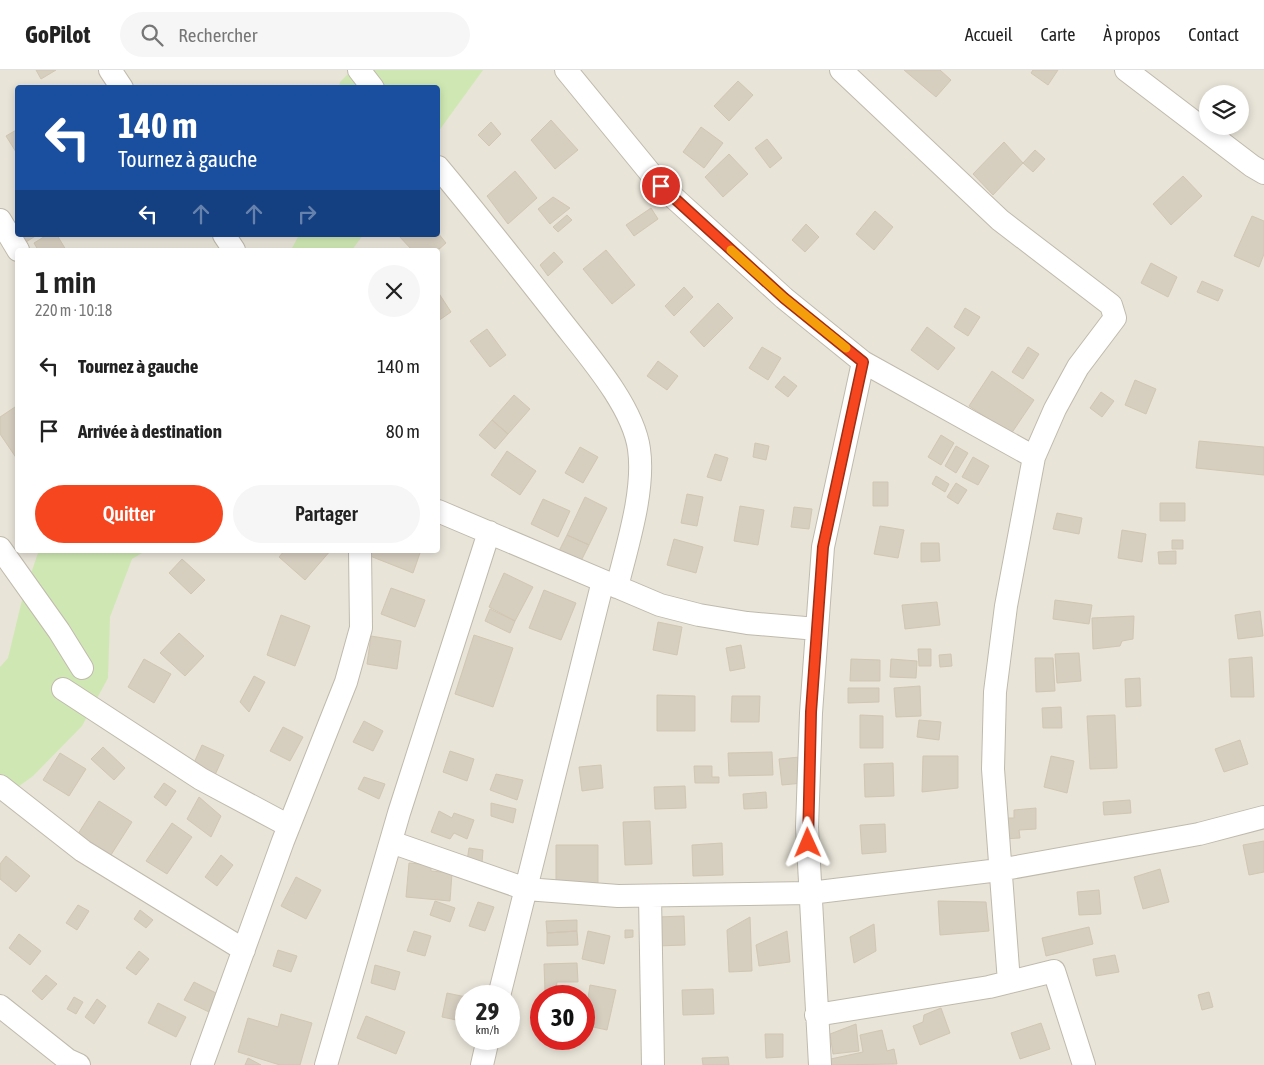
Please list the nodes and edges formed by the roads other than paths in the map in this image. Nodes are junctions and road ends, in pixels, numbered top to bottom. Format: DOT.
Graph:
graph roads {
  1 [pos="110,70"];
  2 [pos="359,70"];
  3 [pos="566,70"];
  4 [pos="841,70"];
  5 [pos="1126,70"];
  6 [pos="120,85"];
  7 [pos="371,85"];
  8 [pos="440,169"];
  9 [pos="1264,172"];
  10 [pos="0,220"];
  11 [pos="225,237"];
  12 [pos="17,248"];
  13 [pos="233,248"];
  14 [pos="863,362"];
  15 [pos="1034,457"];
  16 [pos="440,511"];
  17 [pos="489,532"];
  18 [pos="0,548"];
  19 [pos="360,553"];
  20 [pos="610,584"];
  21 [pos="817,629"];
  22 [pos="82,668"];
  23 [pos="63,689"];
  24 [pos="0,786"];
  25 [pos="1264,817"];
  26 [pos="290,826"];
  27 [pos="391,842"];
  28 [pos="999,870"];
  29 [pos="526,889"];
  30 [pos="810,893"];
  31 [pos="650,896"];
  32 [pos="244,950"];
  33 [pos="1008,982"];
  34 [pos="502,985"];
  35 [pos="0,1006"];
  36 [pos="816,1015"];
  37 [pos="485,1050"];
  38 [pos="79,1065"];
  39 [pos="202,1065"];
  40 [pos="326,1065"];
  41 [pos="482,1065"];
  42 [pos="653,1065"];
  43 [pos="820,1065"];
  44 [pos="1084,1065"];
  1 -- 6 [label="street"];
  2 -- 7 [label="street"];
  3 -- 14 [label="street"];
  4 -- 15 [label="street"];
  5 -- 9 [label="street"];
  8 -- 20 [label="street"];
  10 -- 12 [label="street"];
  11 -- 13 [label="street"];
  14 -- 15 [label="street"];
  14 -- 21 [label="street"];
  15 -- 28 [label="street"];
  16 -- 17 [label="street"];
  17 -- 20 [label="street"];
  17 -- 27 [label="street"];
  18 -- 22 [label="street"];
  19 -- 26 [label="street"];
  20 -- 21 [label="street"];
  20 -- 29 [label="street"];
  21 -- 30 [label="street"];
  23 -- 26 [label="street"];
  24 -- 32 [label="street"];
  25 -- 28 [label="street"];
  26 -- 32 [label="street"];
  27 -- 29 [label="street"];
  27 -- 40 [label="street"];
  28 -- 30 [label="street"];
  28 -- 33 [label="street"];
  29 -- 31 [label="street"];
  29 -- 34 [label="street"];
  30 -- 31 [label="street"];
  30 -- 36 [label="street"];
  31 -- 42 [label="street"];
  32 -- 39 [label="street"];
  33 -- 36 [label="street"];
  33 -- 44 [label="street"];
  35 -- 38 [label="street"];
  36 -- 43 [label="street"];
  37 -- 41 [label="street"];
}
